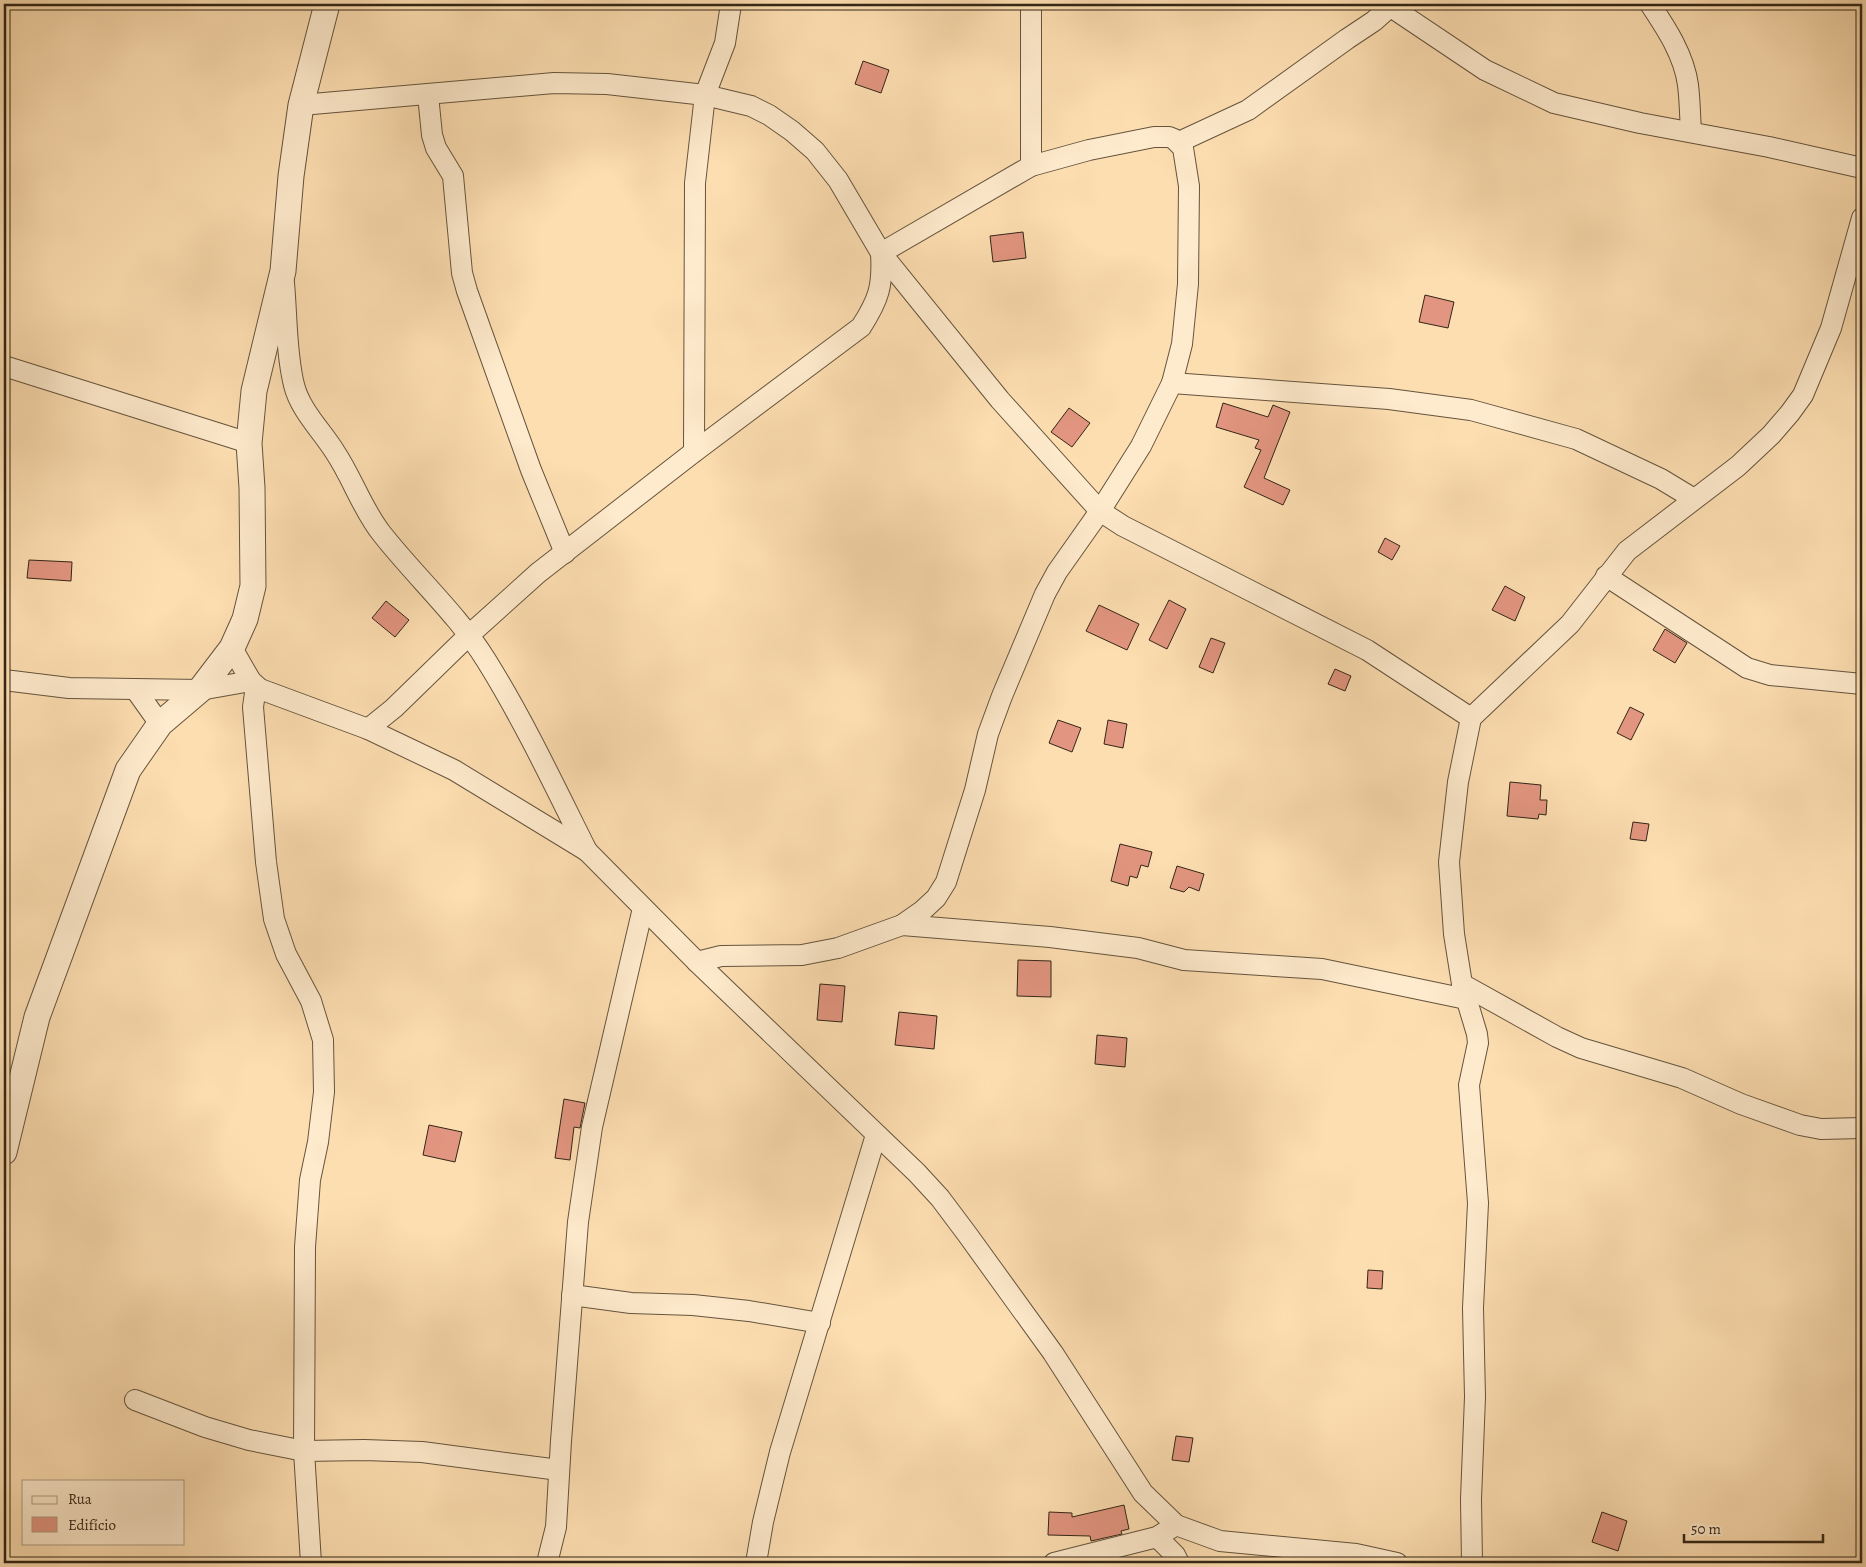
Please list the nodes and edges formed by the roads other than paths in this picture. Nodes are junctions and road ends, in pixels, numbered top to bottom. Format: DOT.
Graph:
graph roads {
  1 [pos="327,4"];
  2 [pos="731,4"];
  3 [pos="1031,4"];
  4 [pos="1650,4"];
  5 [pos="1392,5"];
  6 [pos="428,95"];
  7 [pos="706,95"];
  8 [pos="301,105"];
  9 [pos="1690,132"];
  10 [pos="1179,142"];
  11 [pos="1032,166"];
  12 [pos="1862,168"];
  13 [pos="1862,218"];
  14 [pos="881,252"];
  15 [pos="283,271"];
  16 [pos="4,366"];
  17 [pos="1172,383"];
  18 [pos="249,443"];
  19 [pos="694,452"];
  20 [pos="1694,499"];
  21 [pos="1100,511"];
  22 [pos="565,553"];
  23 [pos="1606,576"];
  24 [pos="468,636"];
  25 [pos="232,648"];
  26 [pos="4,680"];
  27 [pos="1862,684"];
  28 [pos="256,685"];
  29 [pos="135,689"];
  30 [pos="200,690"];
  31 [pos="1471,718"];
  32 [pos="160,724"];
  33 [pos="368,729"];
  34 [pos="587,851"];
  35 [pos="933,900"];
  36 [pos="643,908"];
  37 [pos="902,925"];
  38 [pos="943,929"];
  39 [pos="698,962"];
  40 [pos="1464,991"];
  41 [pos="1862,1128"];
  42 [pos="876,1135"];
  43 [pos="4,1152"];
  44 [pos="572,1295"];
  45 [pos="820,1323"];
  46 [pos="134,1400"];
  47 [pos="304,1450"];
  48 [pos="559,1470"];
  49 [pos="1176,1525"];
  50 [pos="1157,1537"];
  51 [pos="311,1563"];
  52 [pos="547,1563"];
  53 [pos="756,1563"];
  54 [pos="1054,1563"];
  55 [pos="1180,1563"];
  56 [pos="1397,1563"];
  57 [pos="1472,1563"];
  1 -- 8 [label="street"];
  2 -- 7 [label="street"];
  3 -- 11 [label="street"];
  4 -- 9 [label="street"];
  5 -- 9 [label="street"];
  5 -- 10 [label="street"];
  6 -- 7 [label="street"];
  6 -- 8 [label="street"];
  6 -- 22 [label="street"];
  7 -- 14 [label="street"];
  7 -- 19 [label="street"];
  8 -- 15 [label="street"];
  9 -- 12 [label="street"];
  10 -- 11 [label="street"];
  10 -- 17 [label="street"];
  11 -- 14 [label="street"];
  13 -- 20 [label="street"];
  14 -- 19 [label="street"];
  14 -- 21 [label="street"];
  15 -- 18 [label="street"];
  15 -- 24 [label="street"];
  16 -- 18 [label="street"];
  17 -- 20 [label="street"];
  17 -- 21 [label="street"];
  18 -- 25 [label="street"];
  19 -- 22 [label="street"];
  20 -- 23 [label="street"];
  21 -- 31 [label="street"];
  21 -- 35 [label="street"];
  22 -- 24 [label="street"];
  23 -- 27 [label="street"];
  23 -- 31 [label="street"];
  24 -- 33 [label="street"];
  24 -- 34 [label="street"];
  25 -- 28 [label="street"];
  25 -- 30 [label="street"];
  26 -- 29 [label="street"];
  28 -- 30 [label="street"];
  28 -- 33 [label="street"];
  28 -- 47 [label="street"];
  29 -- 30 [label="street"];
  29 -- 32 [label="street"];
  30 -- 32 [label="street"];
  31 -- 40 [label="street"];
  32 -- 43 [label="street"];
  33 -- 34 [label="street"];
  34 -- 36 [label="street"];
  35 -- 37 [label="street"];
  35 -- 38 [label="street"];
  36 -- 39 [label="street"];
  36 -- 44 [label="street"];
  37 -- 38 [label="street"];
  37 -- 39 [label="street"];
  38 -- 40 [label="street"];
  39 -- 42 [label="street"];
  40 -- 41 [label="street"];
  40 -- 57 [label="street"];
  42 -- 45 [label="street"];
  42 -- 49 [label="street"];
  44 -- 45 [label="street"];
  44 -- 48 [label="street"];
  45 -- 53 [label="street"];
  46 -- 47 [label="street"];
  47 -- 48 [label="street"];
  47 -- 51 [label="street"];
  48 -- 52 [label="street"];
  49 -- 50 [label="street"];
  49 -- 56 [label="street"];
  50 -- 54 [label="street"];
  50 -- 55 [label="street"];
}
